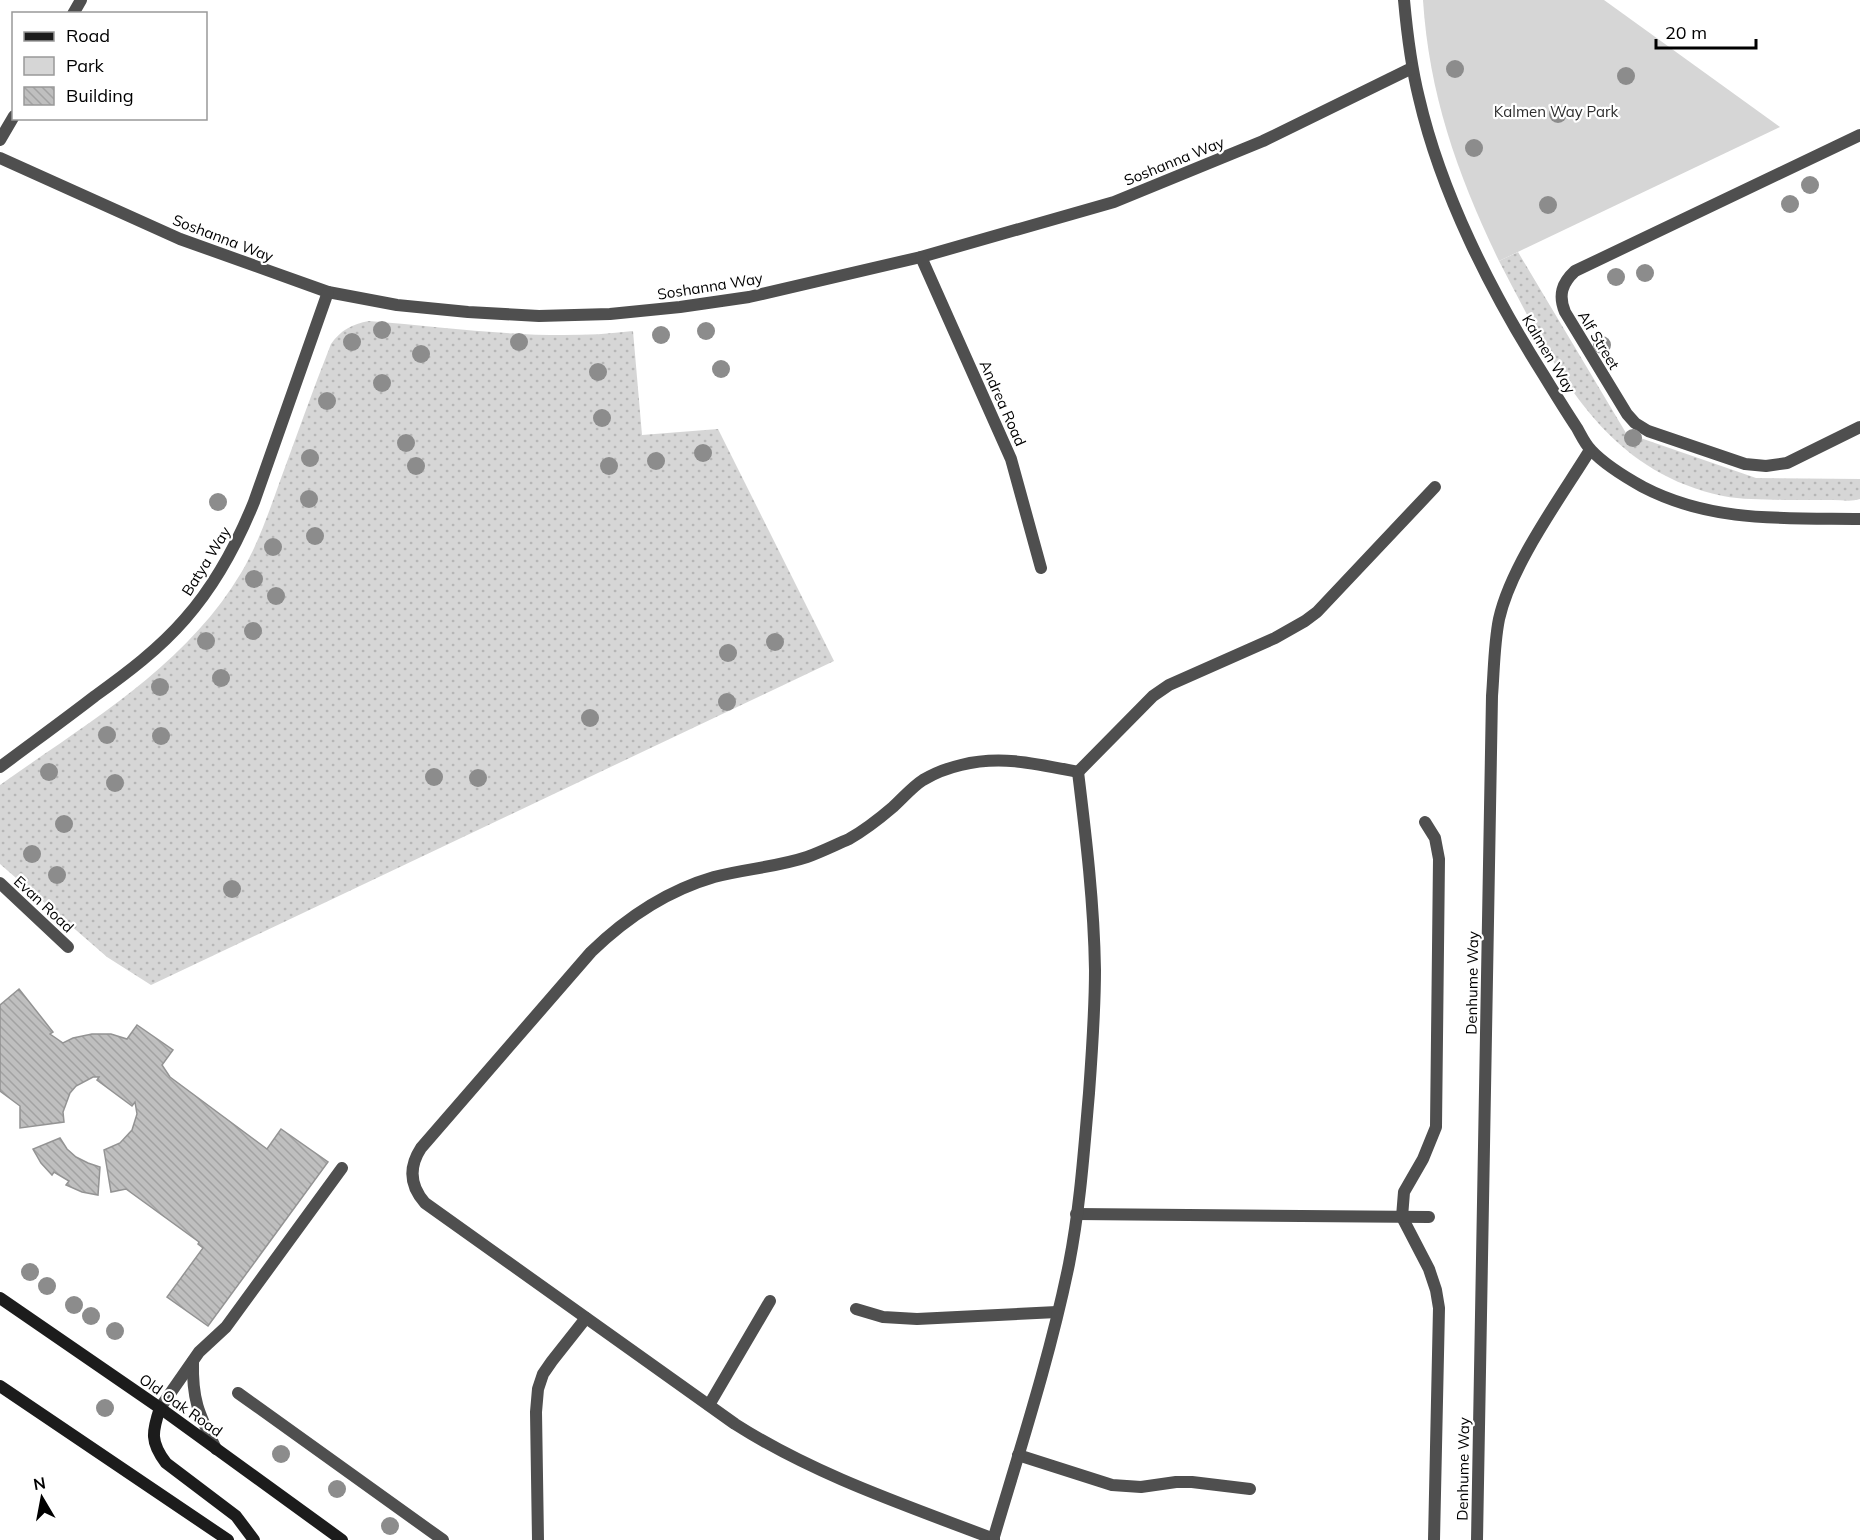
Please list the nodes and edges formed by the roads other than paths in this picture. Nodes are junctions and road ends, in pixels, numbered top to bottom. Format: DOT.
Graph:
graph roads {
  1 [pos="1404,0"];
  2 [pos="1412,68"];
  3 [pos="12,119"];
  4 [pos="1860,135"];
  5 [pos="0,140"];
  6 [pos="0,158"];
  7 [pos="921,257"];
  8 [pos="328,292"];
  9 [pos="1860,427"];
  10 [pos="1590,450"];
  11 [pos="1435,487"];
  12 [pos="1860,519"];
  13 [pos="1041,568"];
  14 [pos="0,767"];
  15 [pos="1078,772"];
  16 [pos="1425,822"];
  17 [pos="0,883"];
  18 [pos="68,947"];
  19 [pos="342,1168"];
  20 [pos="1076,1214"];
  21 [pos="1402,1217"];
  22 [pos="1429,1217"];
  23 [pos="0,1298"];
  24 [pos="770,1301"];
  25 [pos="856,1309"];
  26 [pos="1058,1312"];
  27 [pos="586,1318"];
  28 [pos="196,1357"];
  29 [pos="0,1386"];
  30 [pos="238,1393"];
  31 [pos="709,1405"];
  32 [pos="159,1408"];
  33 [pos="216,1449"];
  34 [pos="1018,1455"];
  35 [pos="1250,1489"];
  36 [pos="228,1540"];
  37 [pos="254,1540"];
  38 [pos="342,1540"];
  39 [pos="443,1540"];
  40 [pos="538,1540"];
  41 [pos="994,1540"];
  42 [pos="1434,1540"];
  43 [pos="1477,1540"];
  1 -- 2 [label="street, Kalmen Way"];
  2 -- 7 [label="street, Soshanna Way"];
  2 -- 10 [label="street, Kalmen Way"];
  3 -- 5 [label="street"];
  4 -- 9 [label="street, Alf Street"];
  6 -- 8 [label="street, Soshanna Way"];
  7 -- 8 [label="street, Soshanna Way"];
  7 -- 13 [label="street, Andrea Road"];
  8 -- 14 [label="street, Batya Way"];
  10 -- 12 [label="street, Kalmen Way"];
  10 -- 43 [label="street, Denhume Way"];
  11 -- 15 [label="street"];
  15 -- 20 [label="street"];
  15 -- 27 [label="street"];
  16 -- 21 [label="street"];
  17 -- 18 [label="street, Evan Road"];
  19 -- 28 [label="street"];
  20 -- 21 [label="street"];
  20 -- 26 [label="street"];
  21 -- 22 [label="street"];
  21 -- 42 [label="street"];
  23 -- 32 [label="main road, Old Oak Road"];
  24 -- 31 [label="street"];
  25 -- 26 [label="street"];
  26 -- 34 [label="street"];
  27 -- 31 [label="street"];
  27 -- 40 [label="street"];
  28 -- 32 [label="street"];
  28 -- 33 [label="street"];
  29 -- 36 [label="main road"];
  30 -- 39 [label="street"];
  31 -- 41 [label="street"];
  32 -- 33 [label="main road, Old Oak Road"];
  32 -- 37 [label="main road"];
  33 -- 38 [label="main road, Old Oak Road"];
  34 -- 35 [label="street"];
  34 -- 41 [label="street"];
}
